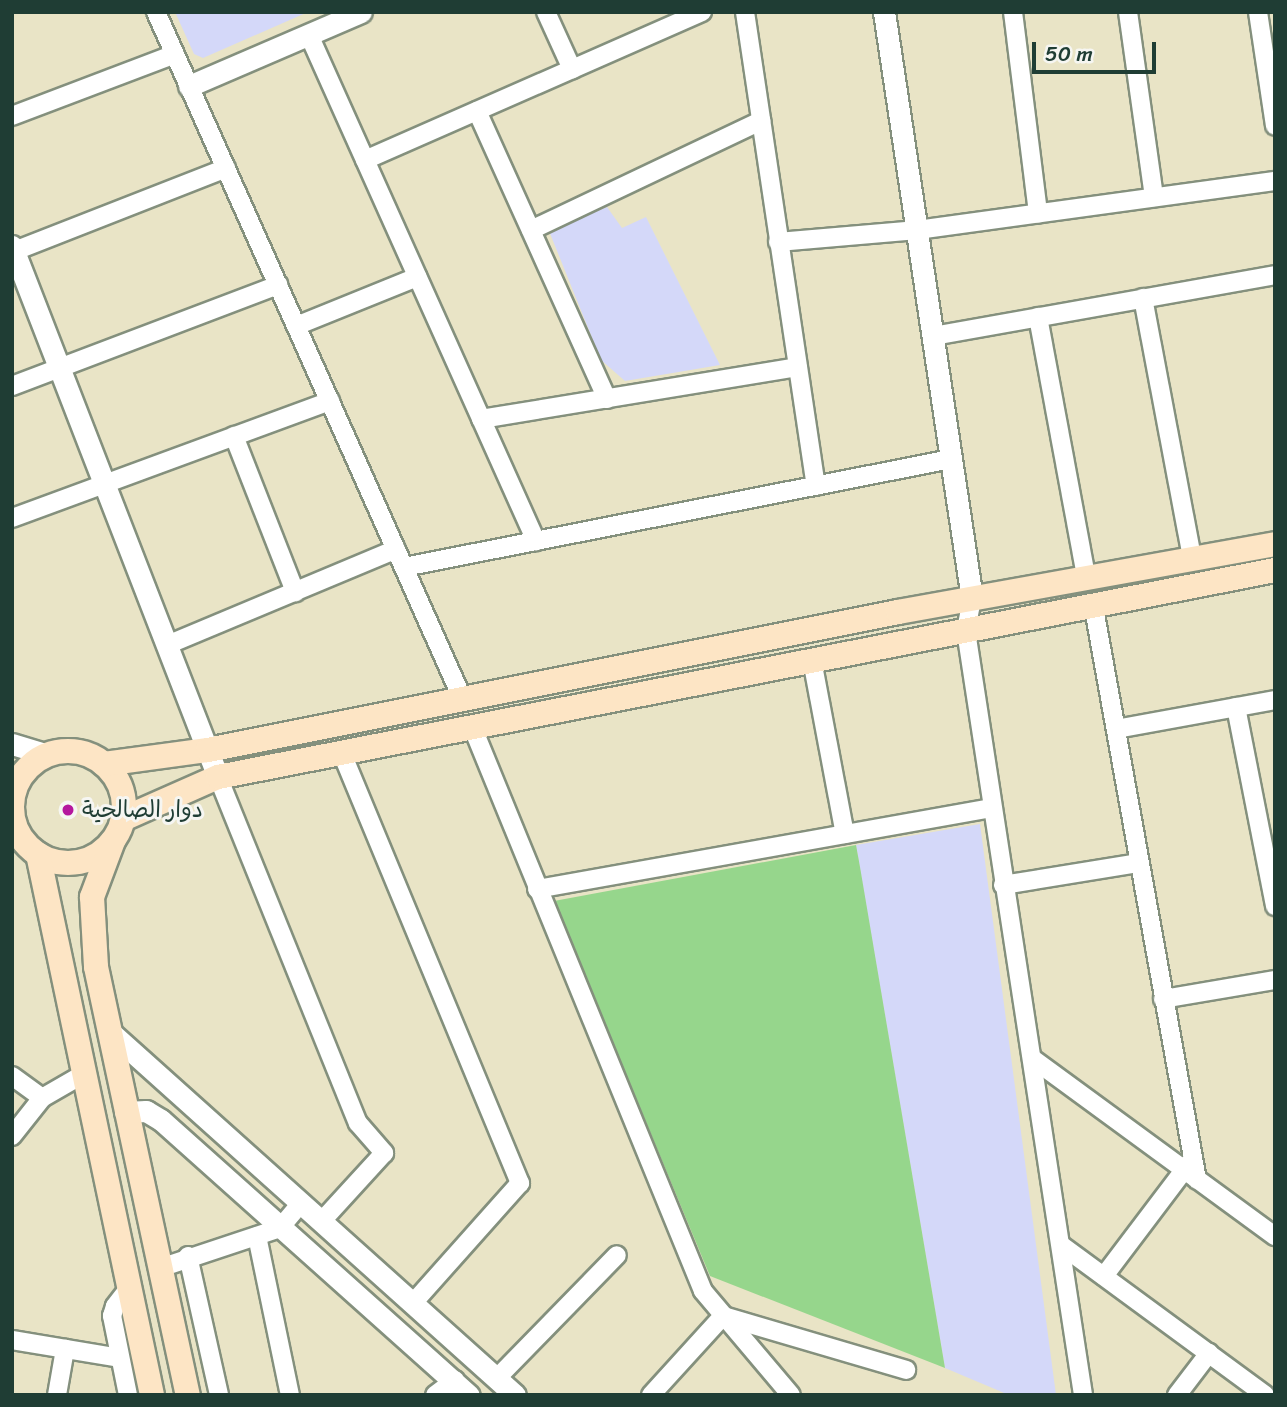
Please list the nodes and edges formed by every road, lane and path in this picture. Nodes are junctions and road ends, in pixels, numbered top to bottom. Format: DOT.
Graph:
graph roads {
  1 [pos="156,12"];
  2 [pos="361,12"];
  3 [pos="546,12"];
  4 [pos="702,12"];
  5 [pos="744,12"];
  6 [pos="884,12"];
  7 [pos="1013,12"];
  8 [pos="1128,12"];
  9 [pos="1258,12"];
  10 [pos="309,35"];
  11 [pos="175,54"];
  12 [pos="572,69"];
  13 [pos="1271,75"];
  14 [pos="189,86"];
  15 [pos="477,111"];
  16 [pos="12,116"];
  17 [pos="761,121"];
  18 [pos="1275,126"];
  19 [pos="365,160"];
  20 [pos="226,168"];
  21 [pos="1275,181"];
  22 [pos="1154,197"];
  23 [pos="1038,213"];
  24 [pos="531,230"];
  25 [pos="917,230"];
  26 [pos="778,242"];
  27 [pos="13,250"];
  28 [pos="1275,275"];
  29 [pos="417,277"];
  30 [pos="278,285"];
  31 [pos="1143,298"];
  32 [pos="1038,317"];
  33 [pos="296,326"];
  34 [pos="933,336"];
  35 [pos="797,367"];
  36 [pos="59,368"];
  37 [pos="12,386"];
  38 [pos="607,399"];
  39 [pos="330,401"];
  40 [pos="481,419"];
  41 [pos="234,436"];
  42 [pos="951,459"];
  43 [pos="104,484"];
  44 [pos="816,486"];
  45 [pos="12,518"];
  46 [pos="536,541"];
  47 [pos="1275,544"];
  48 [pos="396,549"];
  49 [pos="1192,558"];
  50 [pos="404,567"];
  51 [pos="1275,570"];
  52 [pos="1086,576"];
  53 [pos="295,592"];
  54 [pos="972,598"];
  55 [pos="1093,603"];
  56 [pos="966,631"];
  57 [pos="167,645"];
  58 [pos="812,660"];
  59 [pos="463,700"];
  60 [pos="1275,700"];
  61 [pos="1236,707"];
  62 [pos="472,726"];
  63 [pos="1116,729"];
  64 [pos="12,744"];
  65 [pos="208,750"];
  66 [pos="341,751"];
  67 [pos="47,755"];
  68 [pos="104,764"];
  69 [pos="218,777"];
  70 [pos="991,808"];
  71 [pos="12,812"];
  72 [pos="118,830"];
  73 [pos="845,834"];
  74 [pos="38,854"];
  75 [pos="1139,863"];
  76 [pos="1003,885"];
  77 [pos="537,889"];
  78 [pos="1275,906"];
  79 [pos="1275,980"];
  80 [pos="1163,999"];
  81 [pos="109,1031"];
  82 [pos="1033,1059"];
  83 [pos="82,1075"];
  84 [pos="12,1076"];
  85 [pos="42,1098"];
  86 [pos="125,1112"];
  87 [pos="12,1136"];
  88 [pos="1191,1170"];
  89 [pos="301,1203"];
  90 [pos="322,1222"];
  91 [pos="280,1228"];
  92 [pos="257,1236"];
  93 [pos="1275,1236"];
  94 [pos="1060,1245"];
  95 [pos="617,1255"];
  96 [pos="188,1256"];
  97 [pos="160,1268"];
  98 [pos="1104,1276"];
  99 [pos="129,1288"];
  100 [pos="414,1302"];
  101 [pos="723,1316"];
  102 [pos="12,1339"];
  103 [pos="65,1349"];
  104 [pos="1209,1353"];
  105 [pos="120,1358"];
  106 [pos="906,1370"];
  107 [pos="498,1377"];
  108 [pos="462,1387"];
  109 [pos="57,1395"];
  110 [pos="128,1395"];
  111 [pos="152,1395"];
  112 [pos="188,1395"];
  113 [pos="219,1395"];
  114 [pos="290,1395"];
  115 [pos="435,1395"];
  116 [pos="515,1395"];
  117 [pos="651,1395"];
  118 [pos="790,1395"];
  119 [pos="1083,1395"];
  120 [pos="1177,1395"];
  121 [pos="1265,1395"];
  1 -- 11 [label="street"];
  2 -- 10 [label="street"];
  3 -- 12 [label="street"];
  4 -- 12 [label="street"];
  5 -- 17 [label="street"];
  6 -- 25 [label="street"];
  7 -- 23 [label="street"];
  8 -- 22 [label="street"];
  9 -- 13 [label="street"];
  10 -- 14 [label="street"];
  10 -- 19 [label="street"];
  11 -- 14 [label="street"];
  11 -- 16 [label="street"];
  12 -- 15 [label="street"];
  13 -- 18 [label="street"];
  14 -- 20 [label="street"];
  15 -- 19 [label="street"];
  15 -- 24 [label="street"];
  17 -- 24 [label="street"];
  17 -- 26 [label="street"];
  19 -- 29 [label="street"];
  20 -- 27 [label="street"];
  20 -- 30 [label="street"];
  21 -- 22 [label="street"];
  22 -- 23 [label="street"];
  23 -- 25 [label="street"];
  24 -- 38 [label="street"];
  25 -- 26 [label="street"];
  25 -- 34 [label="street"];
  26 -- 35 [label="street"];
  27 -- 36 [label="street"];
  28 -- 31 [label="street"];
  29 -- 33 [label="street"];
  29 -- 40 [label="street"];
  30 -- 33 [label="street"];
  30 -- 36 [label="street"];
  31 -- 32 [label="street"];
  31 -- 49 [label="street"];
  32 -- 34 [label="street"];
  32 -- 52 [label="street"];
  33 -- 39 [label="street"];
  34 -- 42 [label="street"];
  35 -- 38 [label="street"];
  35 -- 44 [label="street"];
  36 -- 37 [label="street"];
  36 -- 43 [label="street"];
  38 -- 40 [label="street"];
  39 -- 41 [label="street"];
  39 -- 48 [label="street"];
  40 -- 46 [label="street"];
  41 -- 43 [label="street"];
  41 -- 53 [label="street"];
  42 -- 44 [label="street"];
  42 -- 54 [label="street"];
  43 -- 45 [label="street"];
  43 -- 57 [label="street"];
  44 -- 46 [label="street"];
  46 -- 50 [label="street"];
  47 -- 49 [label="main road"];
  48 -- 50 [label="street"];
  48 -- 53 [label="street"];
  49 -- 52 [label="main road"];
  50 -- 59 [label="street"];
  51 -- 55 [label="main road"];
  52 -- 54 [label="main road"];
  53 -- 57 [label="street"];
  54 -- 56 [label="street"];
  54 -- 59 [label="main road"];
  55 -- 56 [label="main road"];
  55 -- 63 [label="street"];
  56 -- 58 [label="main road"];
  56 -- 70 [label="street"];
  57 -- 65 [label="street"];
  58 -- 62 [label="main road"];
  58 -- 73 [label="street"];
  59 -- 65 [label="main road"];
  60 -- 61 [label="street"];
  61 -- 63 [label="street"];
  61 -- 78 [label="street"];
  62 -- 66 [label="main road"];
  62 -- 77 [label="street"];
  63 -- 75 [label="street"];
  64 -- 67 [label="street"];
  65 -- 68 [label="main road"];
  65 -- 69 [label="street"];
  66 -- 69 [label="main road"];
  66 -- 100 [label="street"];
  67 -- 68 [label="main road"];
  67 -- 71 [label="main road"];
  68 -- 72 [label="main road"];
  69 -- 72 [label="main road"];
  69 -- 90 [label="street"];
  70 -- 73 [label="street"];
  70 -- 76 [label="street"];
  71 -- 74 [label="main road"];
  72 -- 74 [label="main road"];
  72 -- 81 [label="main road"];
  73 -- 77 [label="street"];
  74 -- 83 [label="main road"];
  75 -- 76 [label="street"];
  75 -- 80 [label="street"];
  76 -- 82 [label="street"];
  77 -- 101 [label="street"];
  79 -- 80 [label="street"];
  80 -- 88 [label="street"];
  81 -- 86 [label="main road"];
  81 -- 89 [label="street"];
  82 -- 88 [label="street"];
  82 -- 94 [label="street"];
  83 -- 85 [label="street"];
  83 -- 99 [label="main road"];
  84 -- 85 [label="street"];
  85 -- 87 [label="street"];
  86 -- 91 [label="street"];
  86 -- 97 [label="main road"];
  88 -- 93 [label="street"];
  88 -- 98 [label="street"];
  89 -- 90 [label="street"];
  89 -- 91 [label="street"];
  90 -- 100 [label="street"];
  91 -- 92 [label="street"];
  91 -- 108 [label="street"];
  92 -- 96 [label="street"];
  92 -- 114 [label="street"];
  94 -- 98 [label="street"];
  94 -- 119 [label="street"];
  95 -- 107 [label="street"];
  96 -- 97 [label="street"];
  96 -- 113 [label="street"];
  97 -- 112 [label="main road"];
  98 -- 104 [label="street"];
  99 -- 105 [label="street"];
  99 -- 111 [label="main road"];
  100 -- 107 [label="street"];
  101 -- 106 [label="street"];
  101 -- 117 [label="street"];
  101 -- 118 [label="street"];
  102 -- 103 [label="street"];
  103 -- 105 [label="street"];
  103 -- 109 [label="street"];
  104 -- 120 [label="street"];
  104 -- 121 [label="street"];
  105 -- 110 [label="street"];
  107 -- 116 [label="street"];
  108 -- 115 [label="street"];
}
